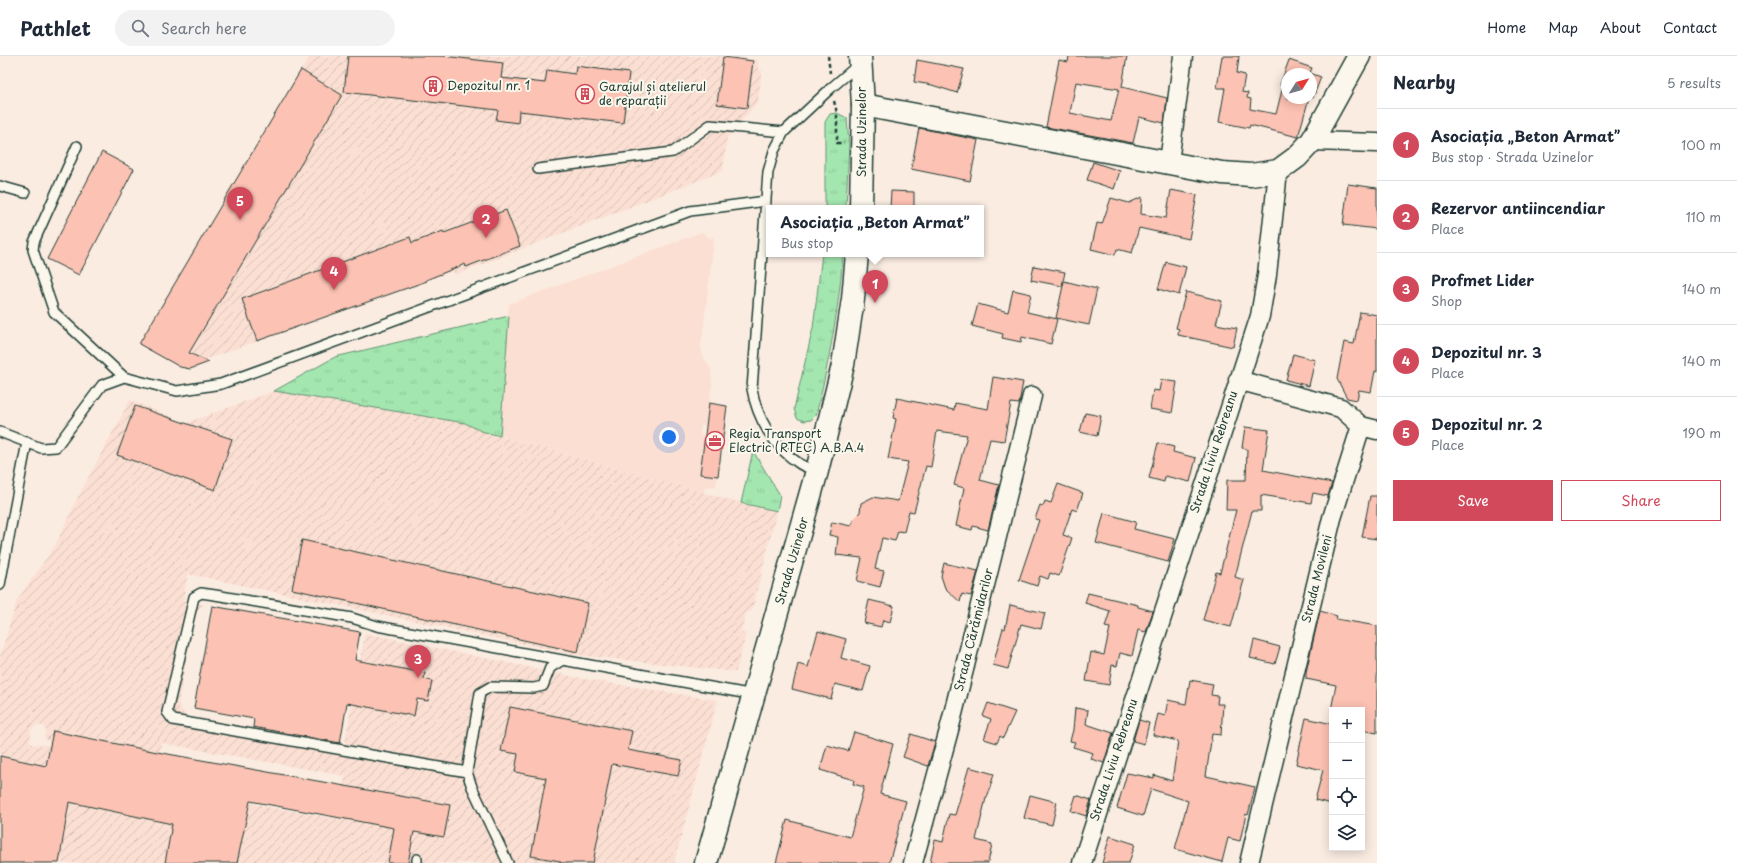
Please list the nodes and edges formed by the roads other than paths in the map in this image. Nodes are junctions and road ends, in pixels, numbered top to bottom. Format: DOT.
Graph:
graph roads {
  1 [pos="1183,56"];
  2 [pos="1359,56"];
  3 [pos="861,59"];
  4 [pos="863,105"];
  5 [pos="784,132"];
  6 [pos="1312,142"];
  7 [pos="1377,143"];
  8 [pos="77,146"];
  9 [pos="1169,162"];
  10 [pos="538,169"];
  11 [pos="1278,171"];
  12 [pos="0,186"];
  13 [pos="25,193"];
  14 [pos="766,201"];
  15 [pos="861,205"];
  16 [pos="857,257"];
  17 [pos="124,377"];
  18 [pos="1238,380"];
  19 [pos="1032,396"];
  20 [pos="1369,428"];
  21 [pos="0,432"];
  22 [pos="27,442"];
  23 [pos="817,471"];
  24 [pos="0,585"];
  25 [pos="561,661"];
  26 [pos="754,695"];
  27 [pos="467,772"];
  28 [pos="508,863"];
  29 [pos="706,863"];
  30 [pos="913,863"];
  31 [pos="1082,863"];
  32 [pos="1248,863"];
  1 -- 9 [label="street"];
  2 -- 6 [label="main road"];
  3 -- 4 [label="main road, Strada Uzinelor"];
  3 -- 5 [label="lane"];
  4 -- 9 [label="main road"];
  4 -- 15 [label="main road, Strada Uzinelor"];
  5 -- 10 [label="lane"];
  5 -- 14 [label="lane"];
  6 -- 7 [label="street"];
  6 -- 11 [label="main road"];
  8 -- 17 [label="lane"];
  9 -- 11 [label="main road"];
  11 -- 18 [label="street, Strada Liviu Rebreanu"];
  12 -- 13 [label="lane"];
  14 -- 17 [label="lane"];
  14 -- 23 [label="lane"];
  16 -- 23 [label="main road, Strada Uzinelor"];
  17 -- 22 [label="lane"];
  18 -- 20 [label="street, Strada Movileni"];
  18 -- 31 [label="street, Strada Liviu Rebreanu"];
  19 -- 30 [label="street, Strada Cărămidarilor"];
  20 -- 32 [label="street, Strada Movileni"];
  21 -- 22 [label="lane"];
  22 -- 24 [label="lane"];
  23 -- 26 [label="main road, Strada Uzinelor"];
  25 -- 26 [label="lane"];
  25 -- 27 [label="lane"];
  25 -- 27 [label="lane"];
  26 -- 29 [label="main road, Strada Uzinelor"];
  27 -- 28 [label="lane"];
}
